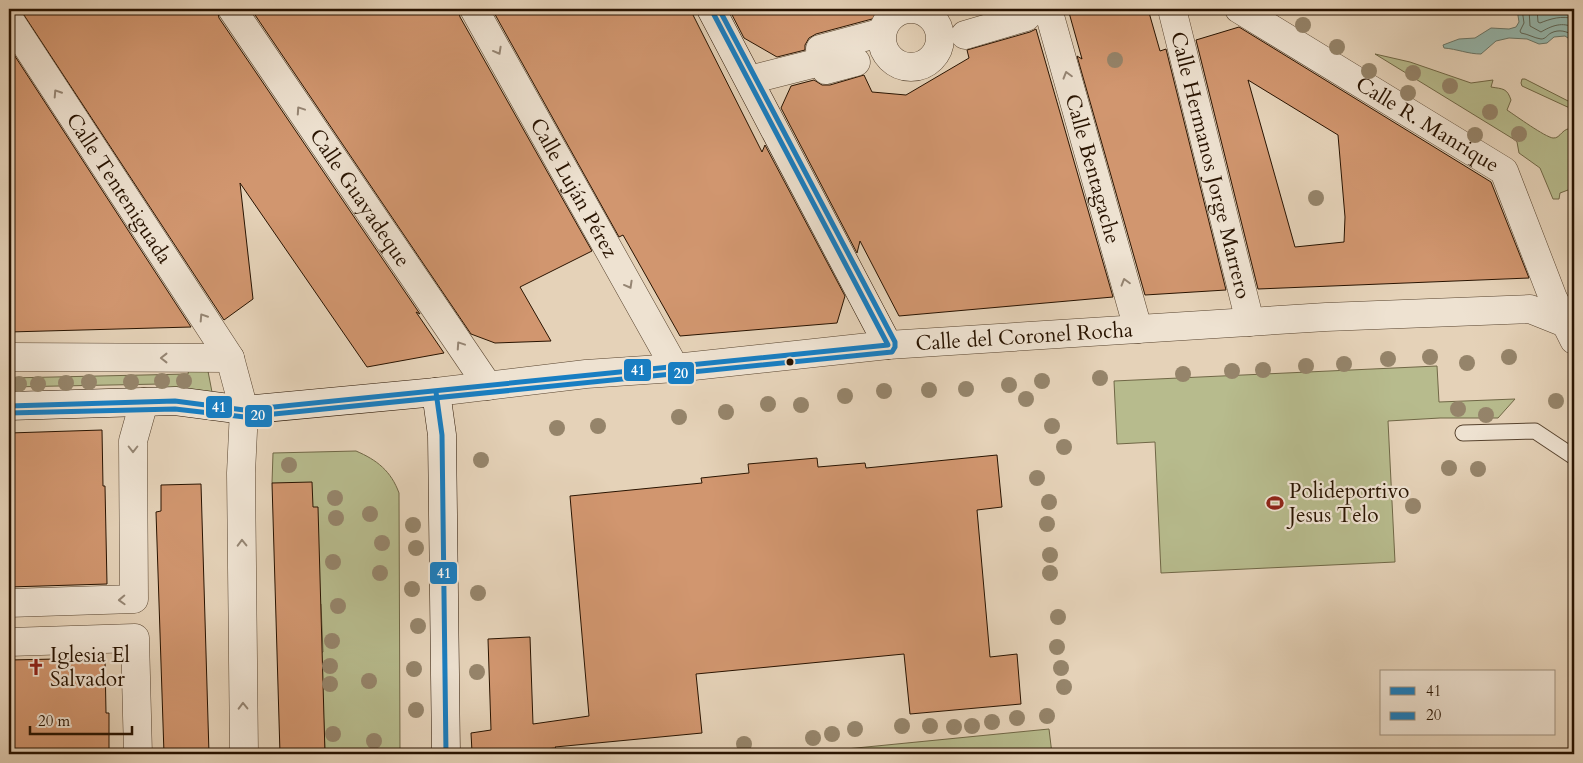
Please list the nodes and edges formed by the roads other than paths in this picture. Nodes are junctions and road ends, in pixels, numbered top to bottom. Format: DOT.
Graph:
graph roads {
  1 [pos="232,9"];
  2 [pos="474,9"];
  3 [pos="712,9"];
  4 [pos="1034,9"];
  5 [pos="1048,9"];
  6 [pos="1172,9"];
  7 [pos="1239,9"];
  8 [pos="9,19"];
  9 [pos="956,31"];
  10 [pos="880,40"];
  11 [pos="748,80"];
  12 [pos="1250,322"];
  13 [pos="1138,329"];
  14 [pos="1570,331"];
  15 [pos="888,345"];
  16 [pos="9,357"];
  17 [pos="230,358"];
  18 [pos="675,368"];
  19 [pos="488,386"];
  20 [pos="436,392"];
  21 [pos="144,402"];
  22 [pos="9,406"];
  23 [pos="244,410"];
  24 [pos="1463,432"];
  25 [pos="1574,456"];
  26 [pos="9,603"];
  27 [pos="9,642"];
  28 [pos="138,754"];
  29 [pos="244,754"];
  30 [pos="446,754"];
  19 -- 1 [label="street, Calle Guayadeque, one-way"];
  2 -- 18 [label="street, Calle Luján Pérez, one-way"];
  3 -- 11 [label="street"];
  4 -- 9 [label="street"];
  13 -- 5 [label="street, Calle Bentagache, one-way"];
  6 -- 12 [label="street, Calle Hermanos Jorge Marrero"];
  7 -- 14 [label="street, Calle R. Manrique"];
  17 -- 8 [label="street, Calle Tenteniguada, one-way"];
  9 -- 10 [label="street"];
  9 -- 10 [label="street"];
  10 -- 11 [label="street"];
  11 -- 15 [label="street"];
  12 -- 13 [label="street, Calle del Coronel Rocha"];
  12 -- 14 [label="street, Calle del Coronel Rocha"];
  13 -- 15 [label="street, Calle del Coronel Rocha"];
  15 -- 18 [label="street, Calle del Coronel Rocha"];
  17 -- 16 [label="street, one-way"];
  17 -- 23 [label="street, Calle Tenteniguada"];
  18 -- 19 [label="street, Calle del Coronel Rocha"];
  19 -- 20 [label="street, Calle del Coronel Rocha"];
  20 -- 23 [label="street, Calle del Coronel Rocha"];
  20 -- 30 [label="street"];
  21 -- 22 [label="street, Calle del Coronel Rocha"];
  21 -- 23 [label="street, Calle del Coronel Rocha"];
  21 -- 26 [label="street, one-way"];
  29 -- 23 [label="street, Calle Tenteniguada, one-way"];
  24 -- 25 [label="lane"];
  27 -- 28 [label="street"];
}
